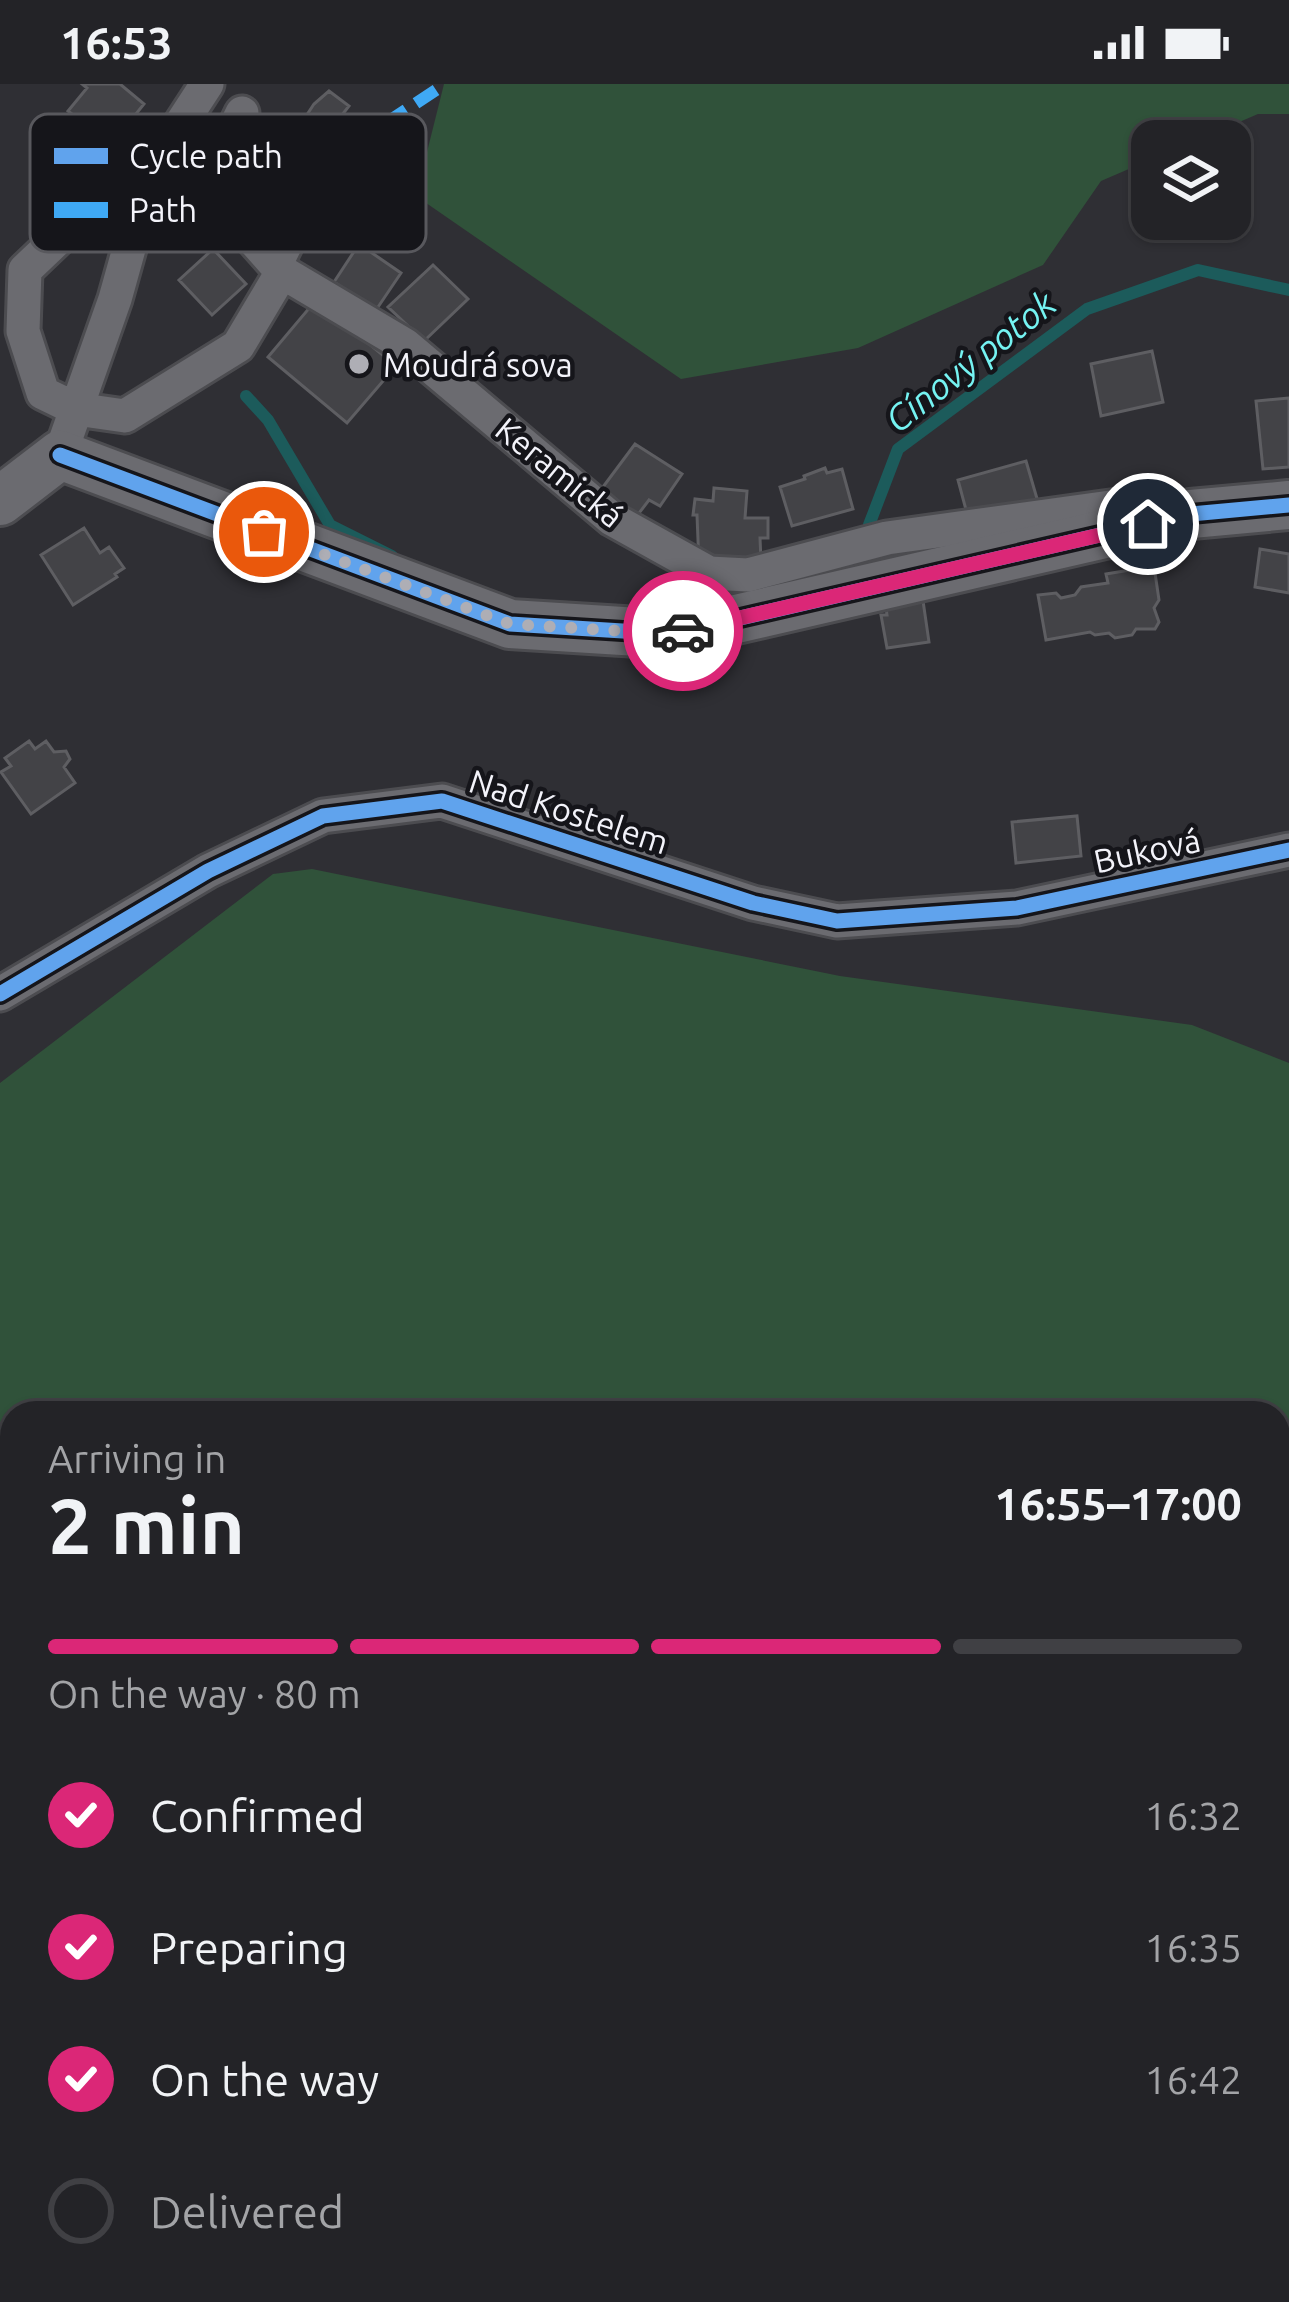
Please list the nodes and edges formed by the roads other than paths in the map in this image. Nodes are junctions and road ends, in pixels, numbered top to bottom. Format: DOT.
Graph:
graph roads {
  1 [pos="207,84"];
  2 [pos="187,114"];
  3 [pos="44,252"];
  4 [pos="129,252"];
  5 [pos="264,252"];
  6 [pos="292,252"];
  7 [pos="282,272"];
  8 [pos="76,410"];
  9 [pos="60,455"];
  10 [pos="0,501"];
  11 [pos="1285,508"];
  12 [pos="1191,514"];
  13 [pos="1289,850"];
  14 [pos="1017,908"];
  15 [pos="0,994"];
  1 -- 2 [label="street"];
  3 -- 8 [label="street"];
  4 -- 8 [label="street"];
  5 -- 7 [label="street, Keramická"];
  6 -- 7 [label="lane"];
  7 -- 8 [label="street"];
  7 -- 12 [label="street, Keramická"];
  8 -- 9 [label="street"];
  9 -- 10 [label="street"];
  9 -- 12 [label="street"];
  11 -- 12 [label="street"];
  13 -- 14 [label="street, Buková"];
  14 -- 15 [label="street, Nad Kostelem"];
}
